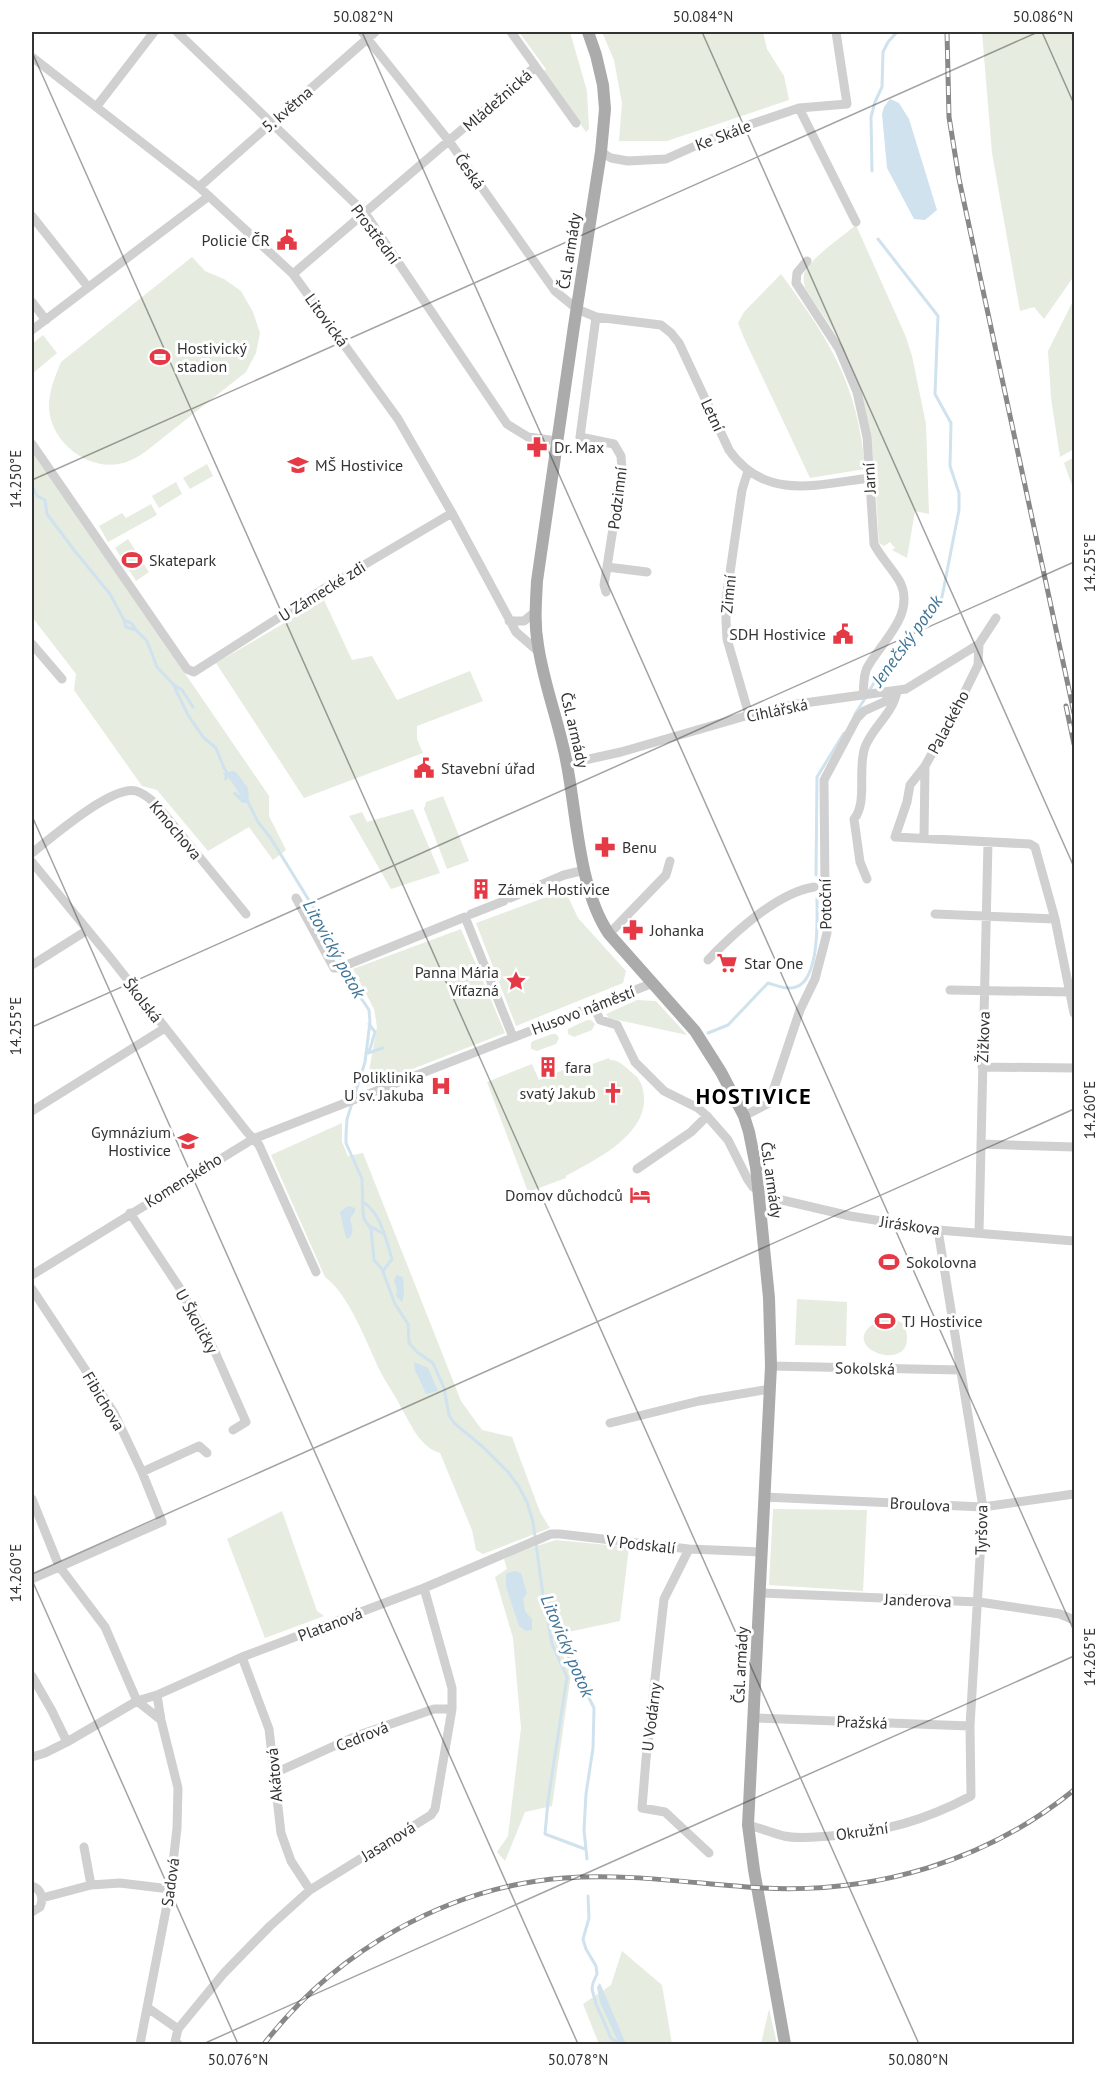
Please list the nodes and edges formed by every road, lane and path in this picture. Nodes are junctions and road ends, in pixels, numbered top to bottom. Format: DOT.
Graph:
graph roads {
  1 [pos="154,32"];
  2 [pos="177,32"];
  3 [pos="511,32"];
  4 [pos="588,32"];
  5 [pos="836,32"];
  6 [pos="368,34"];
  7 [pos="32,57"];
  8 [pos="536,67"];
  9 [pos="97,106"];
  10 [pos="799,108"];
  11 [pos="270,123"];
  12 [pos="576,123"];
  13 [pos="449,141"];
  14 [pos="601,152"];
  15 [pos="199,187"];
  16 [pos="209,196"];
  17 [pos="365,213"];
  18 [pos="32,216"];
  19 [pos="856,222"];
  20 [pos="807,261"];
  21 [pos="293,273"];
  22 [pos="88,287"];
  23 [pos="32,302"];
  24 [pos="577,309"];
  25 [pos="596,317"];
  26 [pos="46,320"];
  27 [pos="32,330"];
  28 [pos="557,441"];
  29 [pos="32,444"];
  30 [pos="748,471"];
  31 [pos="869,477"];
  32 [pos="452,513"];
  33 [pos="607,567"];
  34 [pos="647,572"];
  35 [pos="606,592"];
  36 [pos="536,611"];
  37 [pos="996,618"];
  38 [pos="509,621"];
  39 [pos="32,644"];
  40 [pos="978,644"];
  41 [pos="539,652"];
  42 [pos="62,679"];
  43 [pos="893,692"];
  44 [pos="863,695"];
  45 [pos="749,715"];
  46 [pos="567,764"];
  47 [pos="925,766"];
  48 [pos="924,838"];
  49 [pos="988,842"];
  50 [pos="32,853"];
  51 [pos="670,861"];
  52 [pos="32,862"];
  53 [pos="585,870"];
  54 [pos="867,879"];
  55 [pos="814,887"];
  56 [pos="296,898"];
  57 [pos="246,914"];
  58 [pos="471,914"];
  59 [pos="935,914"];
  60 [pos="986,917"];
  61 [pos="1055,920"];
  62 [pos="86,930"];
  63 [pos="609,934"];
  64 [pos="708,960"];
  65 [pos="32,965"];
  66 [pos="652,983"];
  67 [pos="950,990"];
  68 [pos="985,991"];
  69 [pos="1070,992"];
  70 [pos="594,1006"];
  71 [pos="1074,1012"];
  72 [pos="165,1028"];
  73 [pos="513,1037"];
  74 [pos="982,1067"];
  75 [pos="1074,1068"];
  76 [pos="344,1102"];
  77 [pos="32,1111"];
  78 [pos="707,1116"];
  79 [pos="744,1116"];
  80 [pos="253,1139"];
  81 [pos="981,1144"];
  82 [pos="1074,1147"];
  83 [pos="637,1169"];
  84 [pos="758,1191"];
  85 [pos="130,1213"];
  86 [pos="938,1230"];
  87 [pos="979,1233"];
  88 [pos="1074,1233"];
  89 [pos="1070,1240"];
  90 [pos="316,1272"];
  91 [pos="32,1275"];
  92 [pos="32,1289"];
  93 [pos="771,1366"];
  94 [pos="960,1371"];
  95 [pos="770,1389"];
  96 [pos="610,1423"];
  97 [pos="234,1430"];
  98 [pos="207,1453"];
  99 [pos="142,1472"];
  100 [pos="1074,1494"];
  101 [pos="764,1497"];
  102 [pos="32,1499"];
  103 [pos="983,1508"];
  104 [pos="522,1546"];
  105 [pos="689,1549"];
  106 [pos="762,1552"];
  107 [pos="59,1566"];
  108 [pos="32,1579"];
  109 [pos="424,1588"];
  110 [pos="760,1593"];
  111 [pos="979,1602"];
  112 [pos="1074,1620"];
  113 [pos="242,1657"];
  114 [pos="32,1676"];
  115 [pos="157,1695"];
  116 [pos="137,1701"];
  117 [pos="452,1709"];
  118 [pos="754,1718"];
  119 [pos="161,1720"];
  120 [pos="970,1726"];
  121 [pos="67,1742"];
  122 [pos="32,1757"];
  123 [pos="275,1773"];
  124 [pos="970,1796"];
  125 [pos="748,1825"];
  126 [pos="84,1847"];
  127 [pos="709,1853"];
  128 [pos="91,1885"];
  129 [pos="32,1886"];
  130 [pos="170,1889"];
  131 [pos="310,1890"];
  132 [pos="42,1898"];
  133 [pos="32,1912"];
  134 [pos="148,2008"];
  135 [pos="178,2029"];
  136 [pos="140,2044"];
  137 [pos="178,2044"];
  138 [pos="785,2044"];
  1 -- 9 [label="street"];
  2 -- 11 [label="street, Prostřední"];
  3 -- 8 [label="street"];
  4 -- 14 [label="main road, Čsl. armády"];
  5 -- 10 [label="street, Ke Skále"];
  6 -- 11 [label="street, 5. května"];
  6 -- 13 [label="street, Česká"];
  7 -- 9 [label="street, Litovická"];
  8 -- 12 [label="street"];
  8 -- 13 [label="street, Mládežnická"];
  9 -- 15 [label="street, Litovická"];
  10 -- 14 [label="street, Ke Skále"];
  10 -- 19 [label="street"];
  11 -- 15 [label="street, 5. května"];
  11 -- 17 [label="street, Prostřední"];
  13 -- 17 [label="street, Mládežnická"];
  13 -- 24 [label="street, Česká"];
  14 -- 24 [label="main road, Čsl. armády"];
  15 -- 16 [label="street, Litovická"];
  16 -- 21 [label="street, Litovická"];
  16 -- 22 [label="street"];
  17 -- 21 [label="street, Mládežnická"];
  17 -- 28 [label="street, Prostřední"];
  18 -- 22 [label="street"];
  20 -- 31 [label="street, Jarní"];
  21 -- 32 [label="street, Litovická"];
  22 -- 26 [label="street"];
  23 -- 26 [label="street"];
  24 -- 25 [label="street, Letní"];
  24 -- 28 [label="main road, Čsl. armády"];
  25 -- 30 [label="street, Letní"];
  25 -- 33 [label="street, Podzimní"];
  26 -- 27 [label="street"];
  28 -- 36 [label="main road, Čsl. armády"];
  29 -- 32 [label="street, U Zámecké zdi"];
  30 -- 31 [label="street, Letní"];
  30 -- 45 [label="street, Zimní"];
  31 -- 44 [label="street, Jarní"];
  32 -- 38 [label="street, Litovická"];
  33 -- 34 [label="street"];
  33 -- 35 [label="street, Podzimní"];
  36 -- 38 [label="street"];
  36 -- 41 [label="main road, Čsl. armády"];
  37 -- 40 [label="street"];
  38 -- 41 [label="street, Litovická"];
  39 -- 42 [label="street"];
  40 -- 43 [label="street, Cihlářská"];
  40 -- 47 [label="street, Palackého"];
  41 -- 46 [label="main road, Čsl. armády"];
  43 -- 44 [label="street, Cihlářská"];
  43 -- 54 [label="street"];
  43 -- 79 [label="street, Potoční"];
  44 -- 45 [label="street, Cihlářská"];
  45 -- 46 [label="street, Cihlářská"];
  46 -- 53 [label="main road, Čsl. armády"];
  47 -- 48 [label="street, Palackého"];
  47 -- 48 [label="street"];
  48 -- 49 [label="street"];
  49 -- 60 [label="street, Žižkova"];
  49 -- 61 [label="street"];
  50 -- 57 [label="street, Kmochova"];
  51 -- 63 [label="street"];
  52 -- 62 [label="street, Školská"];
  53 -- 58 [label="street"];
  53 -- 63 [label="main road, Čsl. armády"];
  55 -- 64 [label="street"];
  56 -- 73 [label="street, Husovo náměstí"];
  59 -- 60 [label="street"];
  60 -- 61 [label="street"];
  60 -- 68 [label="street, Žižkova"];
  61 -- 69 [label="street"];
  62 -- 65 [label="street"];
  62 -- 72 [label="street, Školská"];
  63 -- 66 [label="main road, Čsl. armády"];
  66 -- 70 [label="street, Husovo náměstí"];
  66 -- 79 [label="main road, Čsl. armády"];
  67 -- 68 [label="street"];
  68 -- 69 [label="street"];
  68 -- 74 [label="street, Žižkova"];
  69 -- 71 [label="street"];
  70 -- 73 [label="street, Husovo náměstí"];
  70 -- 78 [label="street"];
  72 -- 77 [label="street"];
  72 -- 80 [label="street, Školská"];
  73 -- 76 [label="street, Husovo náměstí"];
  74 -- 75 [label="street"];
  74 -- 81 [label="street, Žižkova"];
  76 -- 80 [label="street, Komenského"];
  78 -- 83 [label="street"];
  78 -- 84 [label="street"];
  79 -- 84 [label="main road, Čsl. armády"];
  80 -- 85 [label="street, Komenského"];
  80 -- 90 [label="street, Školská"];
  81 -- 82 [label="street"];
  81 -- 87 [label="street, Žižkova"];
  84 -- 86 [label="street, Jiráskova"];
  84 -- 93 [label="main road, Čsl. armády"];
  85 -- 91 [label="street, Komenského"];
  85 -- 97 [label="street, U Školičky"];
  86 -- 87 [label="street, Jiráskova"];
  86 -- 94 [label="street, Tyršova"];
  87 -- 89 [label="street, Jiráskova"];
  88 -- 89 [label="street, Jiráskova"];
  92 -- 99 [label="street, Fibichova"];
  93 -- 94 [label="street, Sokolská"];
  93 -- 95 [label="main road, Čsl. armády"];
  94 -- 103 [label="street, Tyršova"];
  95 -- 96 [label="street"];
  95 -- 101 [label="main road, Čsl. armády"];
  98 -- 99 [label="street"];
  99 -- 107 [label="street, Fibichova"];
  100 -- 103 [label="street, Broulova"];
  101 -- 103 [label="street, Broulova"];
  101 -- 106 [label="main road, Čsl. armády"];
  102 -- 107 [label="street"];
  103 -- 111 [label="street, Tyršova"];
  104 -- 105 [label="street, V Podskalí"];
  104 -- 109 [label="street, Platanová"];
  105 -- 106 [label="street, V Podskalí"];
  105 -- 127 [label="street, U Vodárny"];
  106 -- 110 [label="main road, Čsl. armády"];
  107 -- 108 [label="street"];
  107 -- 116 [label="street"];
  109 -- 113 [label="street, Platanová"];
  109 -- 117 [label="street, Jasanová"];
  110 -- 111 [label="street, Janderova"];
  110 -- 118 [label="main road, Čsl. armády"];
  111 -- 112 [label="street, Janderova"];
  111 -- 120 [label="street, Tyršova"];
  113 -- 115 [label="street, Platanová"];
  113 -- 123 [label="street, Akátová"];
  114 -- 121 [label="street"];
  115 -- 116 [label="street, Platanová"];
  115 -- 119 [label="street, Sadová"];
  116 -- 119 [label="street"];
  116 -- 121 [label="street, Platanová"];
  117 -- 123 [label="street, Cedrová"];
  117 -- 131 [label="street, Jasanová"];
  118 -- 120 [label="street, Pražská"];
  118 -- 125 [label="main road, Čsl. armády"];
  119 -- 130 [label="street, Sadová"];
  120 -- 124 [label="street, Tyršova"];
  121 -- 122 [label="street, Platanová"];
  123 -- 131 [label="street, Akátová"];
  124 -- 125 [label="street, Okružní"];
  125 -- 138 [label="main road, Čsl. armády"];
  126 -- 128 [label="street"];
  128 -- 130 [label="street"];
  128 -- 132 [label="street"];
  129 -- 132 [label="street"];
  130 -- 134 [label="street, Sadová"];
  131 -- 135 [label="street, Jasanová"];
  132 -- 133 [label="street"];
  134 -- 135 [label="street"];
  134 -- 136 [label="street, Sadová"];
  135 -- 137 [label="street"];
}
